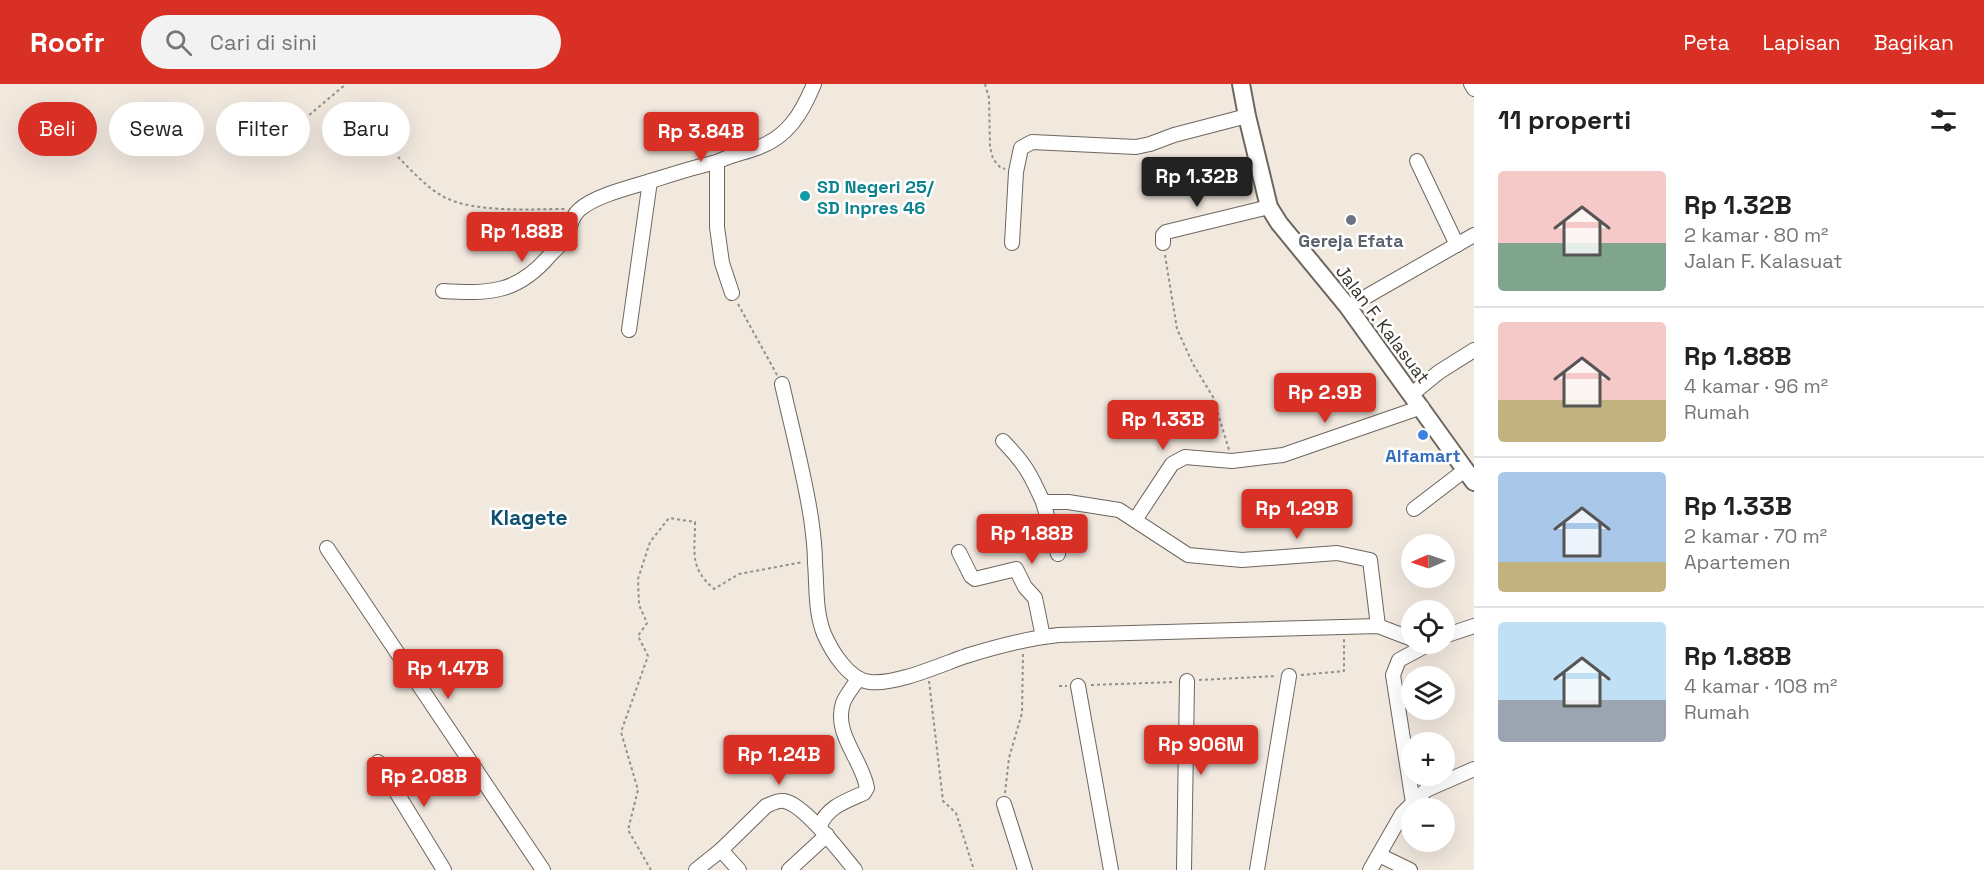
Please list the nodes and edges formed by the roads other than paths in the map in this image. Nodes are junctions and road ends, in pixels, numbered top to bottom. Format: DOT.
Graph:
graph roads {
  1 [pos="814,84"];
  2 [pos="1241,84"];
  3 [pos="1471,84"];
  4 [pos="1474,89"];
  5 [pos="1247,116"];
  6 [pos="1417,161"];
  7 [pos="717,162"];
  8 [pos="650,181"];
  9 [pos="1269,207"];
  10 [pos="1474,235"];
  11 [pos="1012,243"];
  12 [pos="1164,243"];
  13 [pos="1456,245"];
  14 [pos="443,291"];
  15 [pos="732,293"];
  16 [pos="1348,307"];
  17 [pos="629,330"];
  18 [pos="1474,350"];
  19 [pos="782,384"];
  20 [pos="1417,400"];
  21 [pos="1003,441"];
  22 [pos="1469,476"];
  23 [pos="1043,502"];
  24 [pos="1414,509"];
  25 [pos="1136,520"];
  26 [pos="327,548"];
  27 [pos="959,552"];
  28 [pos="1058,554"];
  29 [pos="1378,626"];
  30 [pos="1474,626"];
  31 [pos="1455,632"];
  32 [pos="1401,635"];
  33 [pos="1043,637"];
  34 [pos="1409,654"];
  35 [pos="1288,676"];
  36 [pos="858,679"];
  37 [pos="1187,681"];
  38 [pos="1078,686"];
  39 [pos="378,762"];
  40 [pos="1474,769"];
  41 [pos="1412,798"];
  42 [pos="1417,798"];
  43 [pos="1004,804"];
  44 [pos="1401,816"];
  45 [pos="823,831"];
  46 [pos="720,850"];
  47 [pos="1378,855"];
  48 [pos="444,870"];
  49 [pos="543,870"];
  50 [pos="696,870"];
  51 [pos="739,870"];
  52 [pos="789,870"];
  53 [pos="855,870"];
  54 [pos="1025,870"];
  55 [pos="1111,870"];
  56 [pos="1184,870"];
  57 [pos="1257,870"];
  58 [pos="1370,870"];
  59 [pos="1410,870"];
  1 -- 7 [label="street"];
  2 -- 5 [label="street, Jalan F. Kalasuat"];
  3 -- 4 [label="street"];
  5 -- 9 [label="street, Jalan F. Kalasuat"];
  5 -- 11 [label="street"];
  6 -- 13 [label="street"];
  7 -- 8 [label="street"];
  7 -- 15 [label="street"];
  8 -- 14 [label="street"];
  8 -- 17 [label="street"];
  9 -- 12 [label="street"];
  9 -- 16 [label="street, Jalan F. Kalasuat"];
  10 -- 13 [label="street"];
  13 -- 16 [label="street"];
  16 -- 20 [label="street, Jalan F. Kalasuat"];
  18 -- 20 [label="street"];
  19 -- 36 [label="street"];
  20 -- 22 [label="street, Jalan F. Kalasuat"];
  20 -- 25 [label="street"];
  21 -- 23 [label="street"];
  22 -- 24 [label="street"];
  23 -- 25 [label="street"];
  23 -- 28 [label="street"];
  25 -- 29 [label="street"];
  26 -- 49 [label="street"];
  27 -- 33 [label="street"];
  29 -- 32 [label="street"];
  29 -- 33 [label="street"];
  30 -- 31 [label="street"];
  33 -- 36 [label="street"];
  34 -- 41 [label="street"];
  35 -- 57 [label="street"];
  36 -- 45 [label="street"];
  37 -- 56 [label="street"];
  38 -- 55 [label="street"];
  39 -- 48 [label="street"];
  40 -- 42 [label="street"];
  43 -- 54 [label="street"];
  44 -- 47 [label="street"];
  45 -- 46 [label="street"];
  45 -- 52 [label="street"];
  45 -- 53 [label="street"];
  46 -- 50 [label="street"];
  46 -- 51 [label="street"];
  47 -- 58 [label="street"];
  47 -- 59 [label="street"];
}
